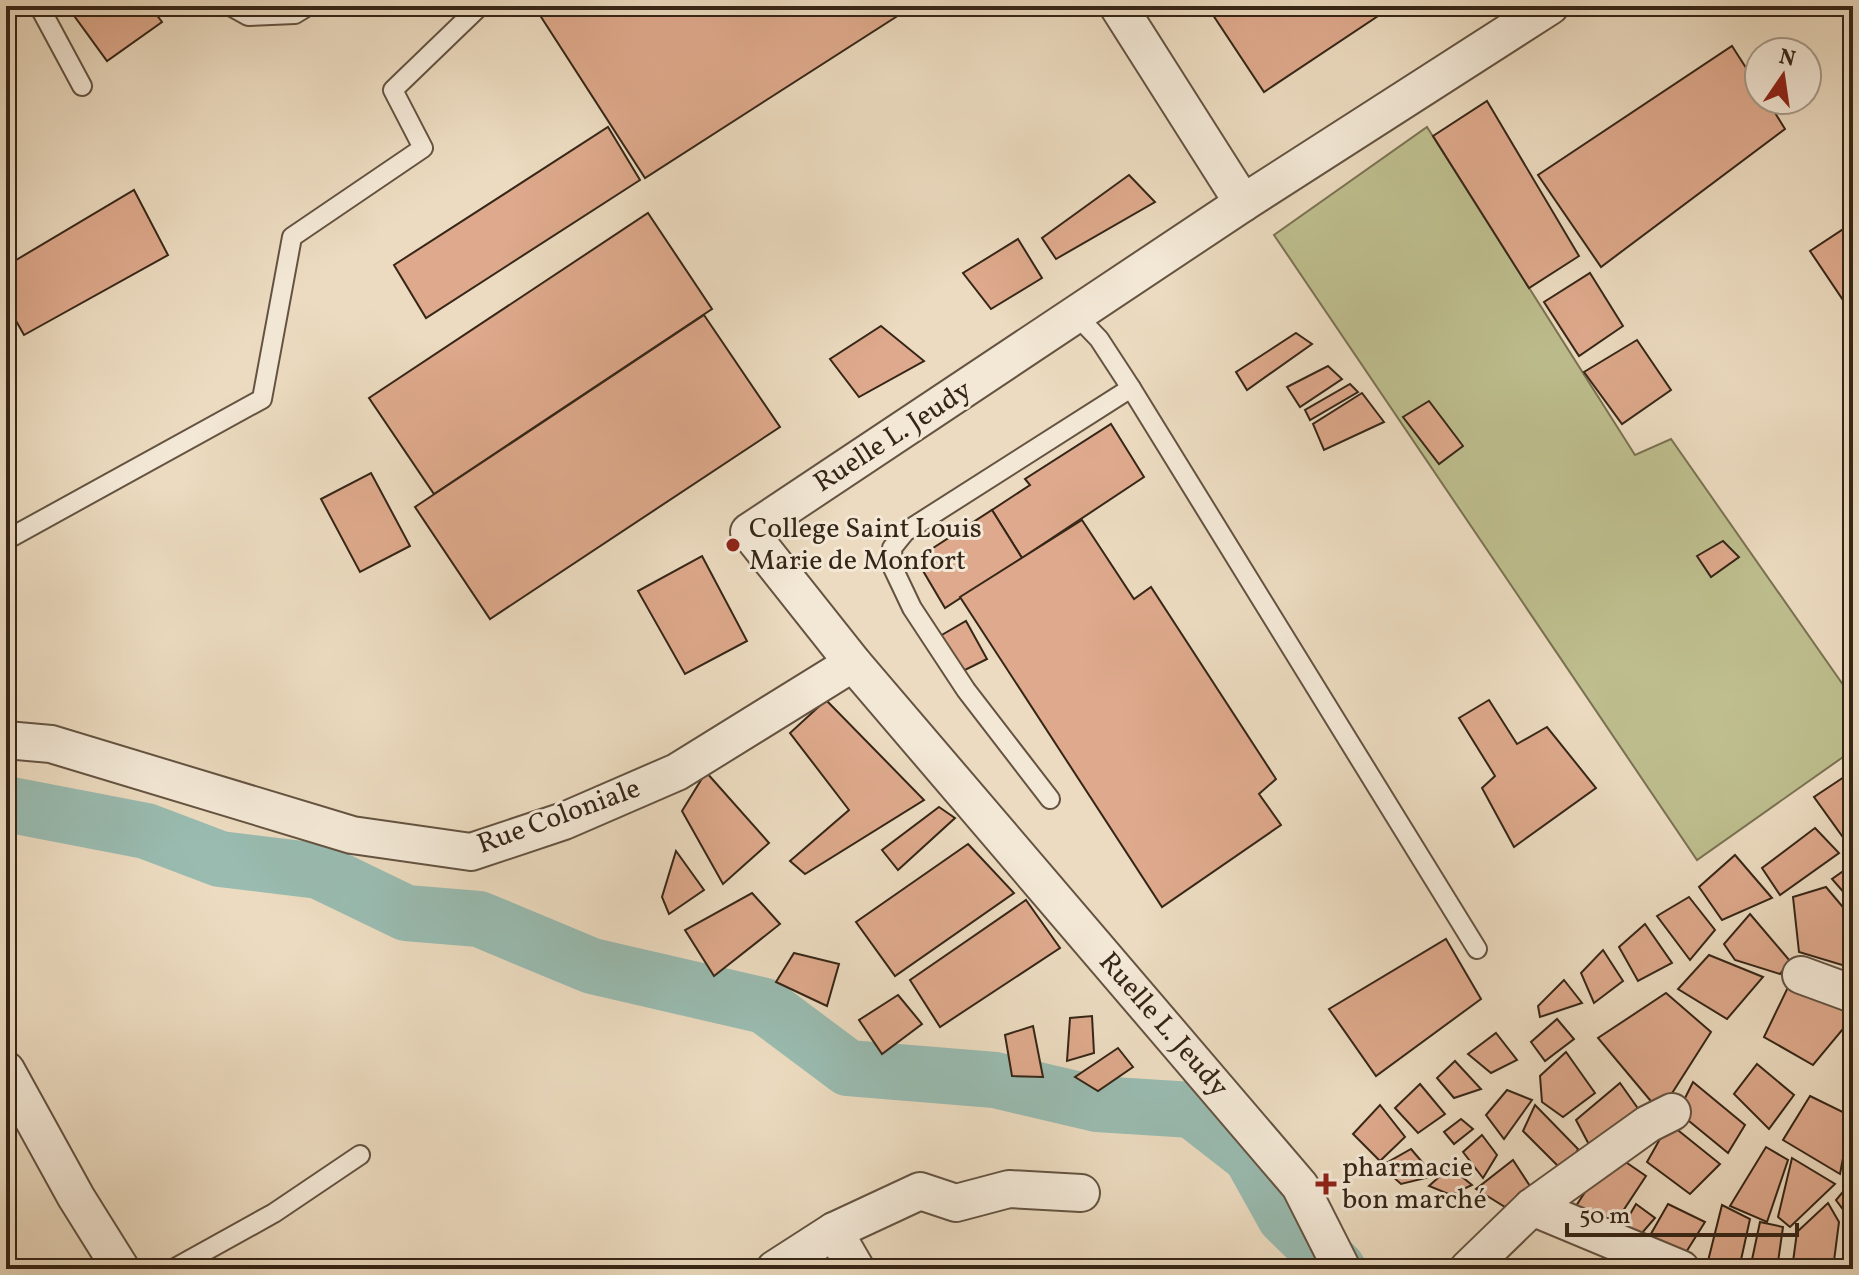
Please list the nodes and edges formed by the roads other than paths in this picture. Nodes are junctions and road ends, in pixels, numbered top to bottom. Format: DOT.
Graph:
graph roads {
  1 [pos="39,6"];
  2 [pos="230,6"];
  3 [pos="308,6"];
  4 [pos="480,6"];
  5 [pos="1118,6"];
  6 [pos="1550,6"];
  7 [pos="82,86"];
  8 [pos="1243,203"];
  9 [pos="1077,316"];
  10 [pos="1131,388"];
  11 [pos="6,540"];
  12 [pos="853,663"];
  13 [pos="6,740"];
  14 [pos="1050,799"];
  15 [pos="1477,949"];
  16 [pos="1801,975"];
  17 [pos="1853,994"];
  18 [pos="6,1070"];
  19 [pos="1672,1112"];
  20 [pos="360,1155"];
  21 [pos="1081,1193"];
  22 [pos="1532,1207"];
  23 [pos="834,1231"];
  24 [pos="121,1269"];
  25 [pos="173,1269"];
  26 [pos="775,1269"];
  27 [pos="856,1269"];
  28 [pos="1342,1269"];
  29 [pos="1468,1269"];
  30 [pos="1681,1269"];
  1 -- 7 [label="lane"];
  2 -- 3 [label="lane"];
  4 -- 11 [label="lane"];
  5 -- 8 [label="street"];
  6 -- 8 [label="street, Ruelle L. Jeudy"];
  8 -- 9 [label="street, Ruelle L. Jeudy"];
  9 -- 10 [label="lane"];
  9 -- 12 [label="street, Ruelle L. Jeudy"];
  10 -- 14 [label="lane"];
  10 -- 15 [label="lane"];
  12 -- 13 [label="street, Rue Coloniale"];
  12 -- 28 [label="street, Ruelle L. Jeudy"];
  16 -- 17 [label="street"];
  18 -- 24 [label="street"];
  19 -- 22 [label="street"];
  20 -- 25 [label="lane"];
  21 -- 23 [label="street"];
  22 -- 29 [label="street"];
  22 -- 30 [label="street"];
  23 -- 26 [label="street"];
  23 -- 27 [label="street"];
}
